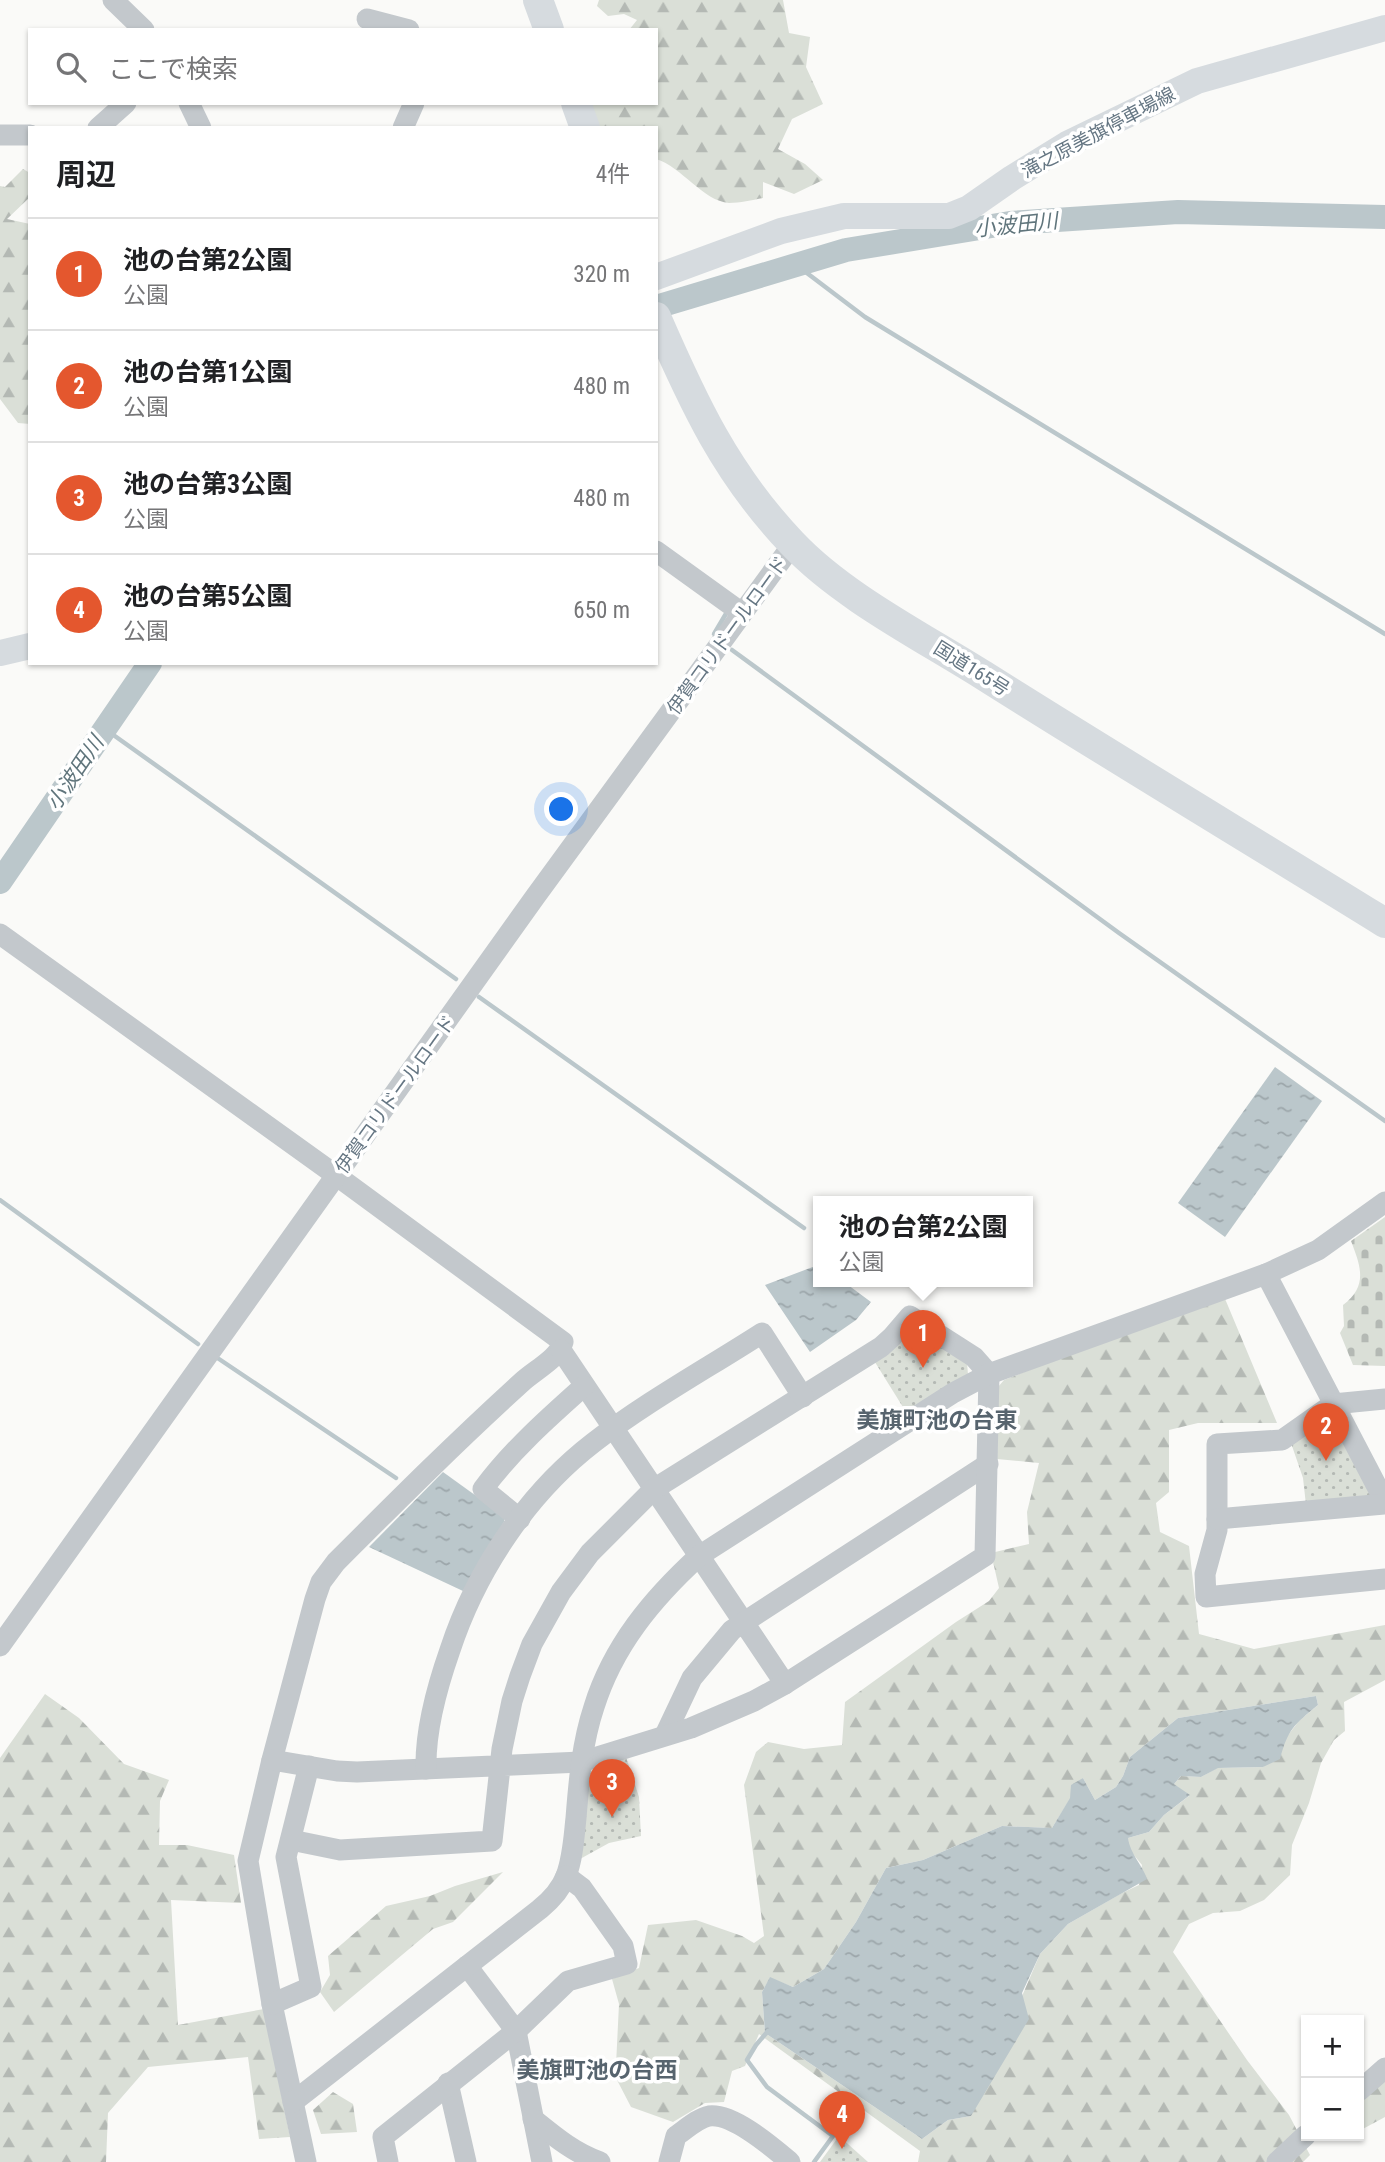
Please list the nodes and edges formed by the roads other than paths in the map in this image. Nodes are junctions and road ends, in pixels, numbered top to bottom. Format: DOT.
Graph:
graph roads {
  1 [pos="113,0"];
  2 [pos="538,0"];
  3 [pos="367,19"];
  4 [pos="142,28"];
  5 [pos="401,28"];
  6 [pos="547,28"];
  7 [pos="1385,28"];
  8 [pos="124,105"];
  9 [pos="190,105"];
  10 [pos="413,105"];
  11 [pos="577,105"];
  12 [pos="100,126"];
  13 [pos="200,126"];
  14 [pos="404,126"];
  15 [pos="583,126"];
  16 [pos="0,135"];
  17 [pos="28,135"];
  18 [pos="658,276"];
  19 [pos="658,321"];
  20 [pos="793,544"];
  21 [pos="658,552"];
  22 [pos="742,613"];
  23 [pos="28,646"];
  24 [pos="0,653"];
  25 [pos="1385,923"];
  26 [pos="0,934"];
  27 [pos="337,1175"];
  28 [pos="1385,1202"];
  29 [pos="1266,1274"];
  30 [pos="561,1350"];
  31 [pos="989,1374"];
  32 [pos="584,1386"];
  33 [pos="803,1397"];
  34 [pos="1385,1399"];
  35 [pos="1333,1405"];
  36 [pos="613,1429"];
  37 [pos="988,1464"];
  38 [pos="654,1489"];
  39 [pos="1385,1503"];
  40 [pos="520,1519"];
  41 [pos="1217,1519"];
  42 [pos="699,1556"];
  43 [pos="1385,1579"];
  44 [pos="744,1620"];
  45 [pos="0,1646"];
  46 [pos="785,1684"];
  47 [pos="665,1735"];
  48 [pos="272,1760"];
  49 [pos="581,1762"];
  50 [pos="309,1766"];
  51 [pos="499,1767"];
  52 [pos="426,1769"];
  53 [pos="292,1840"];
  54 [pos="566,1876"];
  55 [pos="467,1966"];
  56 [pos="272,2004"];
  57 [pos="516,2031"];
  58 [pos="1385,2068"];
  59 [pos="448,2083"];
  60 [pos="1364,2087"];
  61 [pos="293,2102"];
  62 [pos="533,2119"];
  63 [pos="1301,2140"];
  64 [pos="306,2162"];
  65 [pos="388,2162"];
  66 [pos="466,2162"];
  67 [pos="542,2162"];
  68 [pos="600,2162"];
  69 [pos="668,2162"];
  70 [pos="790,2162"];
  71 [pos="1277,2162"];
  1 -- 4 [label="street"];
  2 -- 6 [label="highway"];
  3 -- 5 [label="street"];
  7 -- 18 [label="main road, 滝之原美旗停車場線"];
  8 -- 12 [label="street"];
  9 -- 13 [label="street"];
  10 -- 14 [label="street"];
  11 -- 15 [label="highway"];
  16 -- 17 [label="street"];
  19 -- 20 [label="highway, 国道165号"];
  20 -- 22 [label="street, 伊賀コリドールロード"];
  20 -- 25 [label="highway, 国道165号"];
  21 -- 22 [label="street"];
  22 -- 27 [label="street, 伊賀コリドールロード"];
  23 -- 24 [label="main road"];
  26 -- 27 [label="street"];
  27 -- 30 [label="street"];
  27 -- 45 [label="street, 伊賀コリドールロード"];
  28 -- 29 [label="street"];
  29 -- 31 [label="street"];
  29 -- 35 [label="street"];
  30 -- 32 [label="street"];
  30 -- 48 [label="street"];
  31 -- 33 [label="street"];
  31 -- 37 [label="street"];
  31 -- 42 [label="street"];
  32 -- 36 [label="street"];
  32 -- 40 [label="street"];
  33 -- 36 [label="street"];
  33 -- 38 [label="street"];
  34 -- 35 [label="street"];
  35 -- 39 [label="street"];
  35 -- 41 [label="street"];
  36 -- 38 [label="street"];
  36 -- 40 [label="street"];
  37 -- 44 [label="street"];
  37 -- 46 [label="street"];
  38 -- 42 [label="street"];
  38 -- 51 [label="street"];
  39 -- 41 [label="street"];
  40 -- 52 [label="street"];
  41 -- 43 [label="street"];
  42 -- 44 [label="street"];
  42 -- 49 [label="street"];
  44 -- 46 [label="street"];
  44 -- 47 [label="street"];
  46 -- 47 [label="street"];
  47 -- 49 [label="street"];
  48 -- 50 [label="street"];
  48 -- 56 [label="street"];
  49 -- 51 [label="street"];
  49 -- 54 [label="street"];
  50 -- 52 [label="street"];
  50 -- 53 [label="street"];
  51 -- 52 [label="street"];
  51 -- 53 [label="street"];
  53 -- 56 [label="street"];
  54 -- 55 [label="street"];
  54 -- 57 [label="street"];
  55 -- 57 [label="street"];
  55 -- 61 [label="street"];
  56 -- 61 [label="street"];
  57 -- 59 [label="street"];
  57 -- 62 [label="street"];
  58 -- 60 [label="street"];
  59 -- 65 [label="street"];
  59 -- 66 [label="street"];
  61 -- 64 [label="street"];
  62 -- 67 [label="street"];
  62 -- 68 [label="street"];
  63 -- 71 [label="street"];
  69 -- 70 [label="street"];
}
